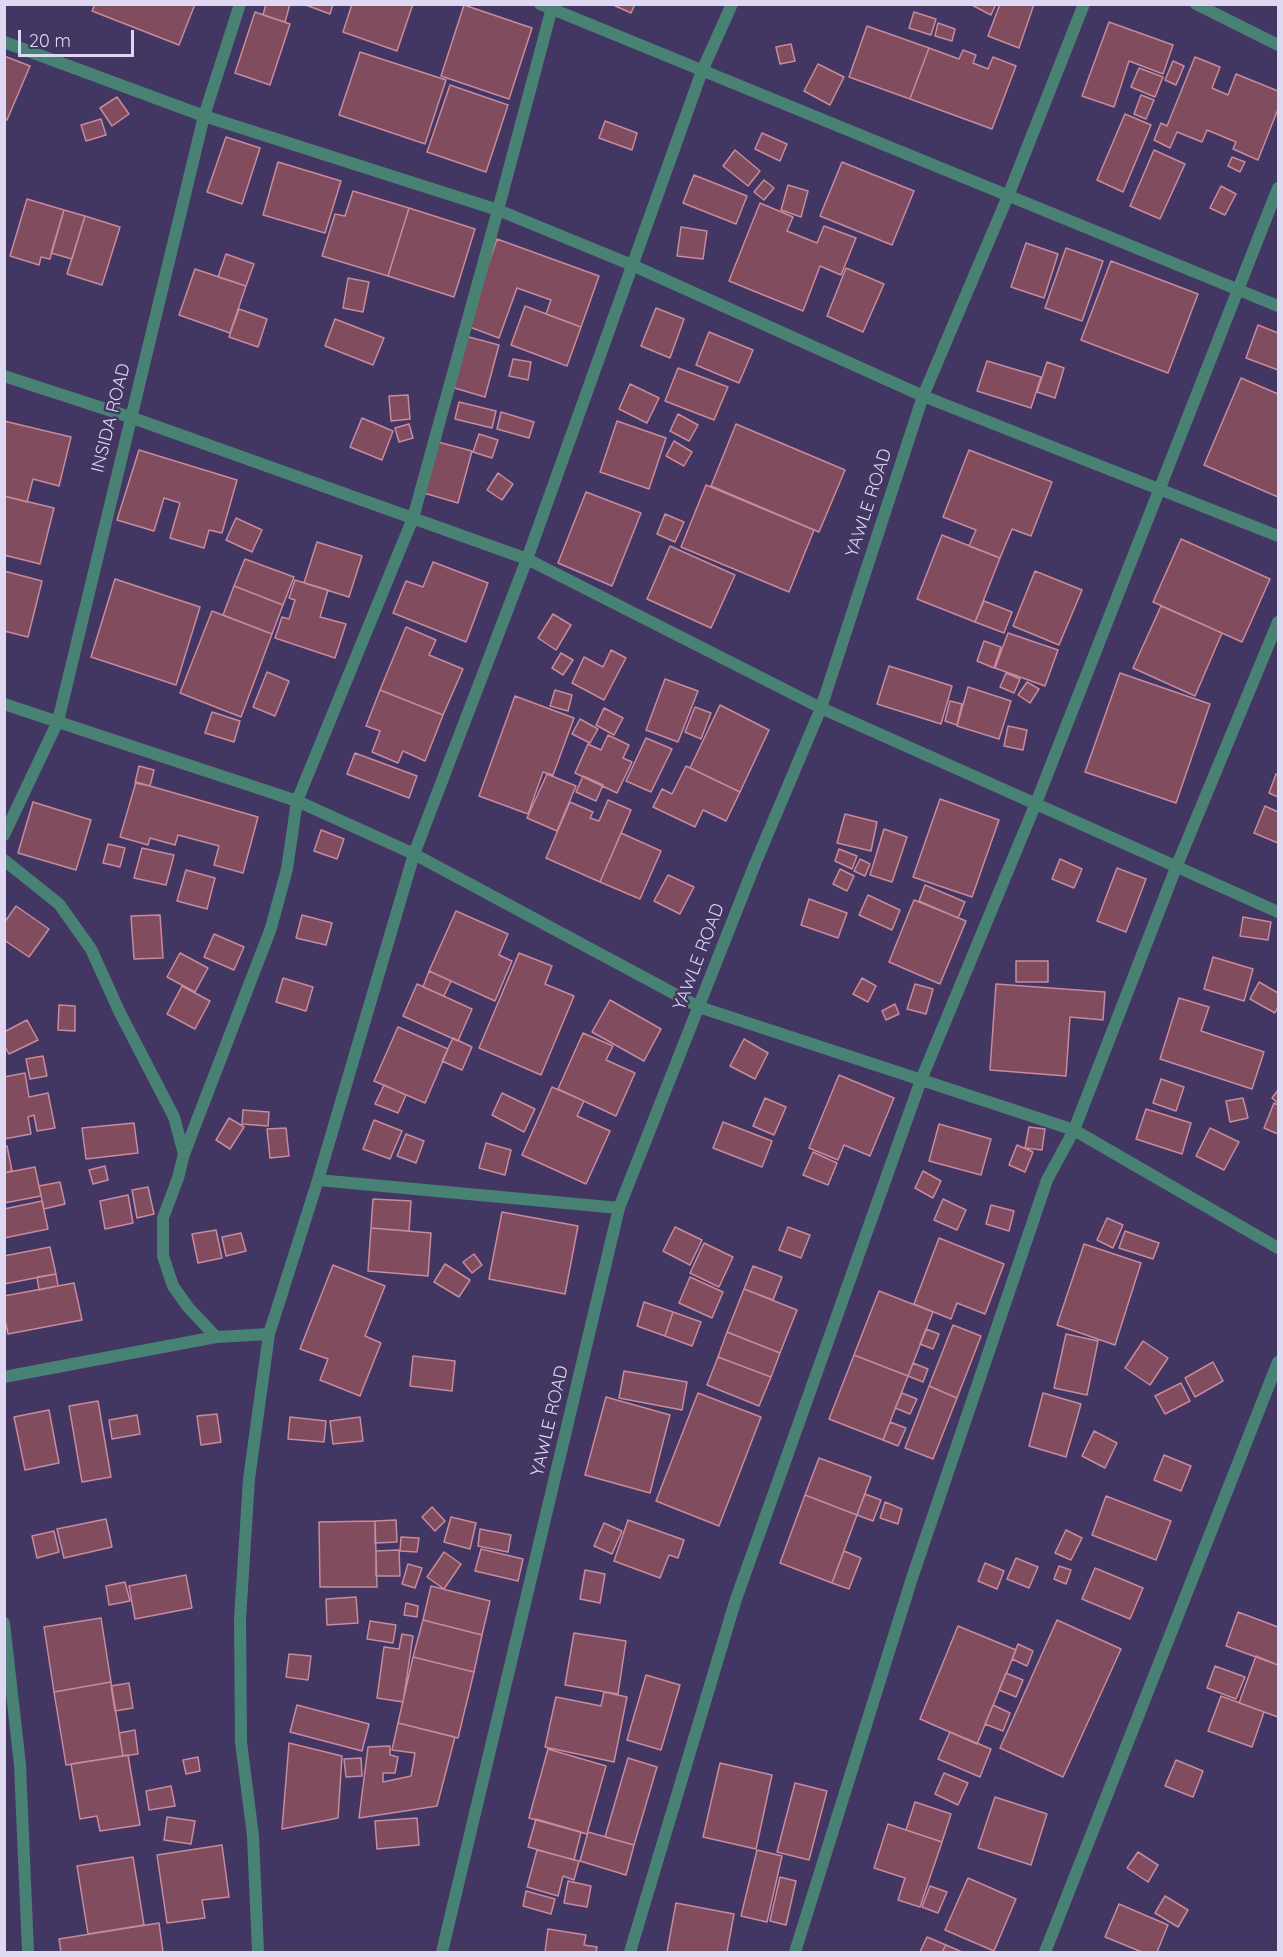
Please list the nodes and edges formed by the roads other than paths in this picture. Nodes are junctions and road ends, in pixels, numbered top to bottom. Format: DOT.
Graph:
graph roads {
  1 [pos="240,4"];
  2 [pos="732,4"];
  3 [pos="1084,4"];
  4 [pos="1196,4"];
  5 [pos="548,6"];
  6 [pos="4,42"];
  7 [pos="1278,45"];
  8 [pos="702,71"];
  9 [pos="204,116"];
  10 [pos="1278,188"];
  11 [pos="1008,196"];
  12 [pos="498,210"];
  13 [pos="632,265"];
  14 [pos="1239,290"];
  15 [pos="1278,306"];
  16 [pos="4,376"];
  17 [pos="922,396"];
  18 [pos="130,417"];
  19 [pos="1159,489"];
  20 [pos="413,518"];
  21 [pos="1278,536"];
  22 [pos="526,559"];
  23 [pos="1278,622"];
  24 [pos="4,704"];
  25 [pos="821,708"];
  26 [pos="58,721"];
  27 [pos="297,801"];
  28 [pos="1036,803"];
  29 [pos="4,835"];
  30 [pos="414,854"];
  31 [pos="4,860"];
  32 [pos="1177,865"];
  33 [pos="1278,912"];
  34 [pos="699,1007"];
  35 [pos="921,1080"];
  36 [pos="1074,1130"];
  37 [pos="184,1154"];
  38 [pos="318,1180"];
  39 [pos="619,1208"];
  40 [pos="1278,1248"];
  41 [pos="269,1334"];
  42 [pos="216,1337"];
  43 [pos="1278,1362"];
  44 [pos="4,1377"];
  45 [pos="4,1623"];
  46 [pos="28,1953"];
  47 [pos="258,1953"];
  48 [pos="441,1953"];
  49 [pos="630,1953"];
  50 [pos="795,1953"];
  51 [pos="1045,1953"];
  1 -- 9 [label="street, INSIDA ROAD"];
  2 -- 8 [label="street"];
  3 -- 11 [label="street, YAWLE ROAD"];
  4 -- 7 [label="street"];
  5 -- 8 [label="street"];
  5 -- 12 [label="street"];
  6 -- 9 [label="street"];
  8 -- 11 [label="street"];
  8 -- 13 [label="street"];
  9 -- 12 [label="street"];
  9 -- 18 [label="street, INSIDA ROAD"];
  10 -- 14 [label="street"];
  11 -- 14 [label="street"];
  11 -- 17 [label="street, YAWLE ROAD"];
  12 -- 13 [label="street"];
  12 -- 20 [label="street"];
  13 -- 17 [label="street"];
  13 -- 22 [label="street"];
  14 -- 15 [label="street"];
  14 -- 19 [label="street"];
  16 -- 18 [label="street"];
  17 -- 19 [label="street"];
  17 -- 25 [label="street, YAWLE ROAD"];
  18 -- 20 [label="street"];
  18 -- 26 [label="street, INSIDA ROAD"];
  19 -- 21 [label="street"];
  19 -- 28 [label="street"];
  20 -- 22 [label="street"];
  20 -- 27 [label="street"];
  22 -- 25 [label="street"];
  22 -- 30 [label="street"];
  23 -- 32 [label="street"];
  24 -- 26 [label="street"];
  25 -- 28 [label="street"];
  25 -- 34 [label="street, YAWLE ROAD"];
  26 -- 27 [label="street"];
  26 -- 29 [label="street, INSIDA ROAD"];
  27 -- 30 [label="street"];
  27 -- 37 [label="street"];
  28 -- 32 [label="street"];
  28 -- 35 [label="street"];
  30 -- 34 [label="street"];
  30 -- 38 [label="street"];
  31 -- 37 [label="street"];
  32 -- 33 [label="street"];
  32 -- 36 [label="street"];
  34 -- 35 [label="street"];
  34 -- 39 [label="street, YAWLE ROAD"];
  35 -- 36 [label="street"];
  35 -- 49 [label="street"];
  36 -- 40 [label="street"];
  36 -- 50 [label="street"];
  37 -- 42 [label="street"];
  38 -- 39 [label="street"];
  38 -- 41 [label="street"];
  39 -- 48 [label="street, YAWLE ROAD"];
  41 -- 42 [label="street"];
  41 -- 47 [label="street"];
  42 -- 44 [label="street"];
  43 -- 51 [label="street"];
  45 -- 46 [label="street"];
}
